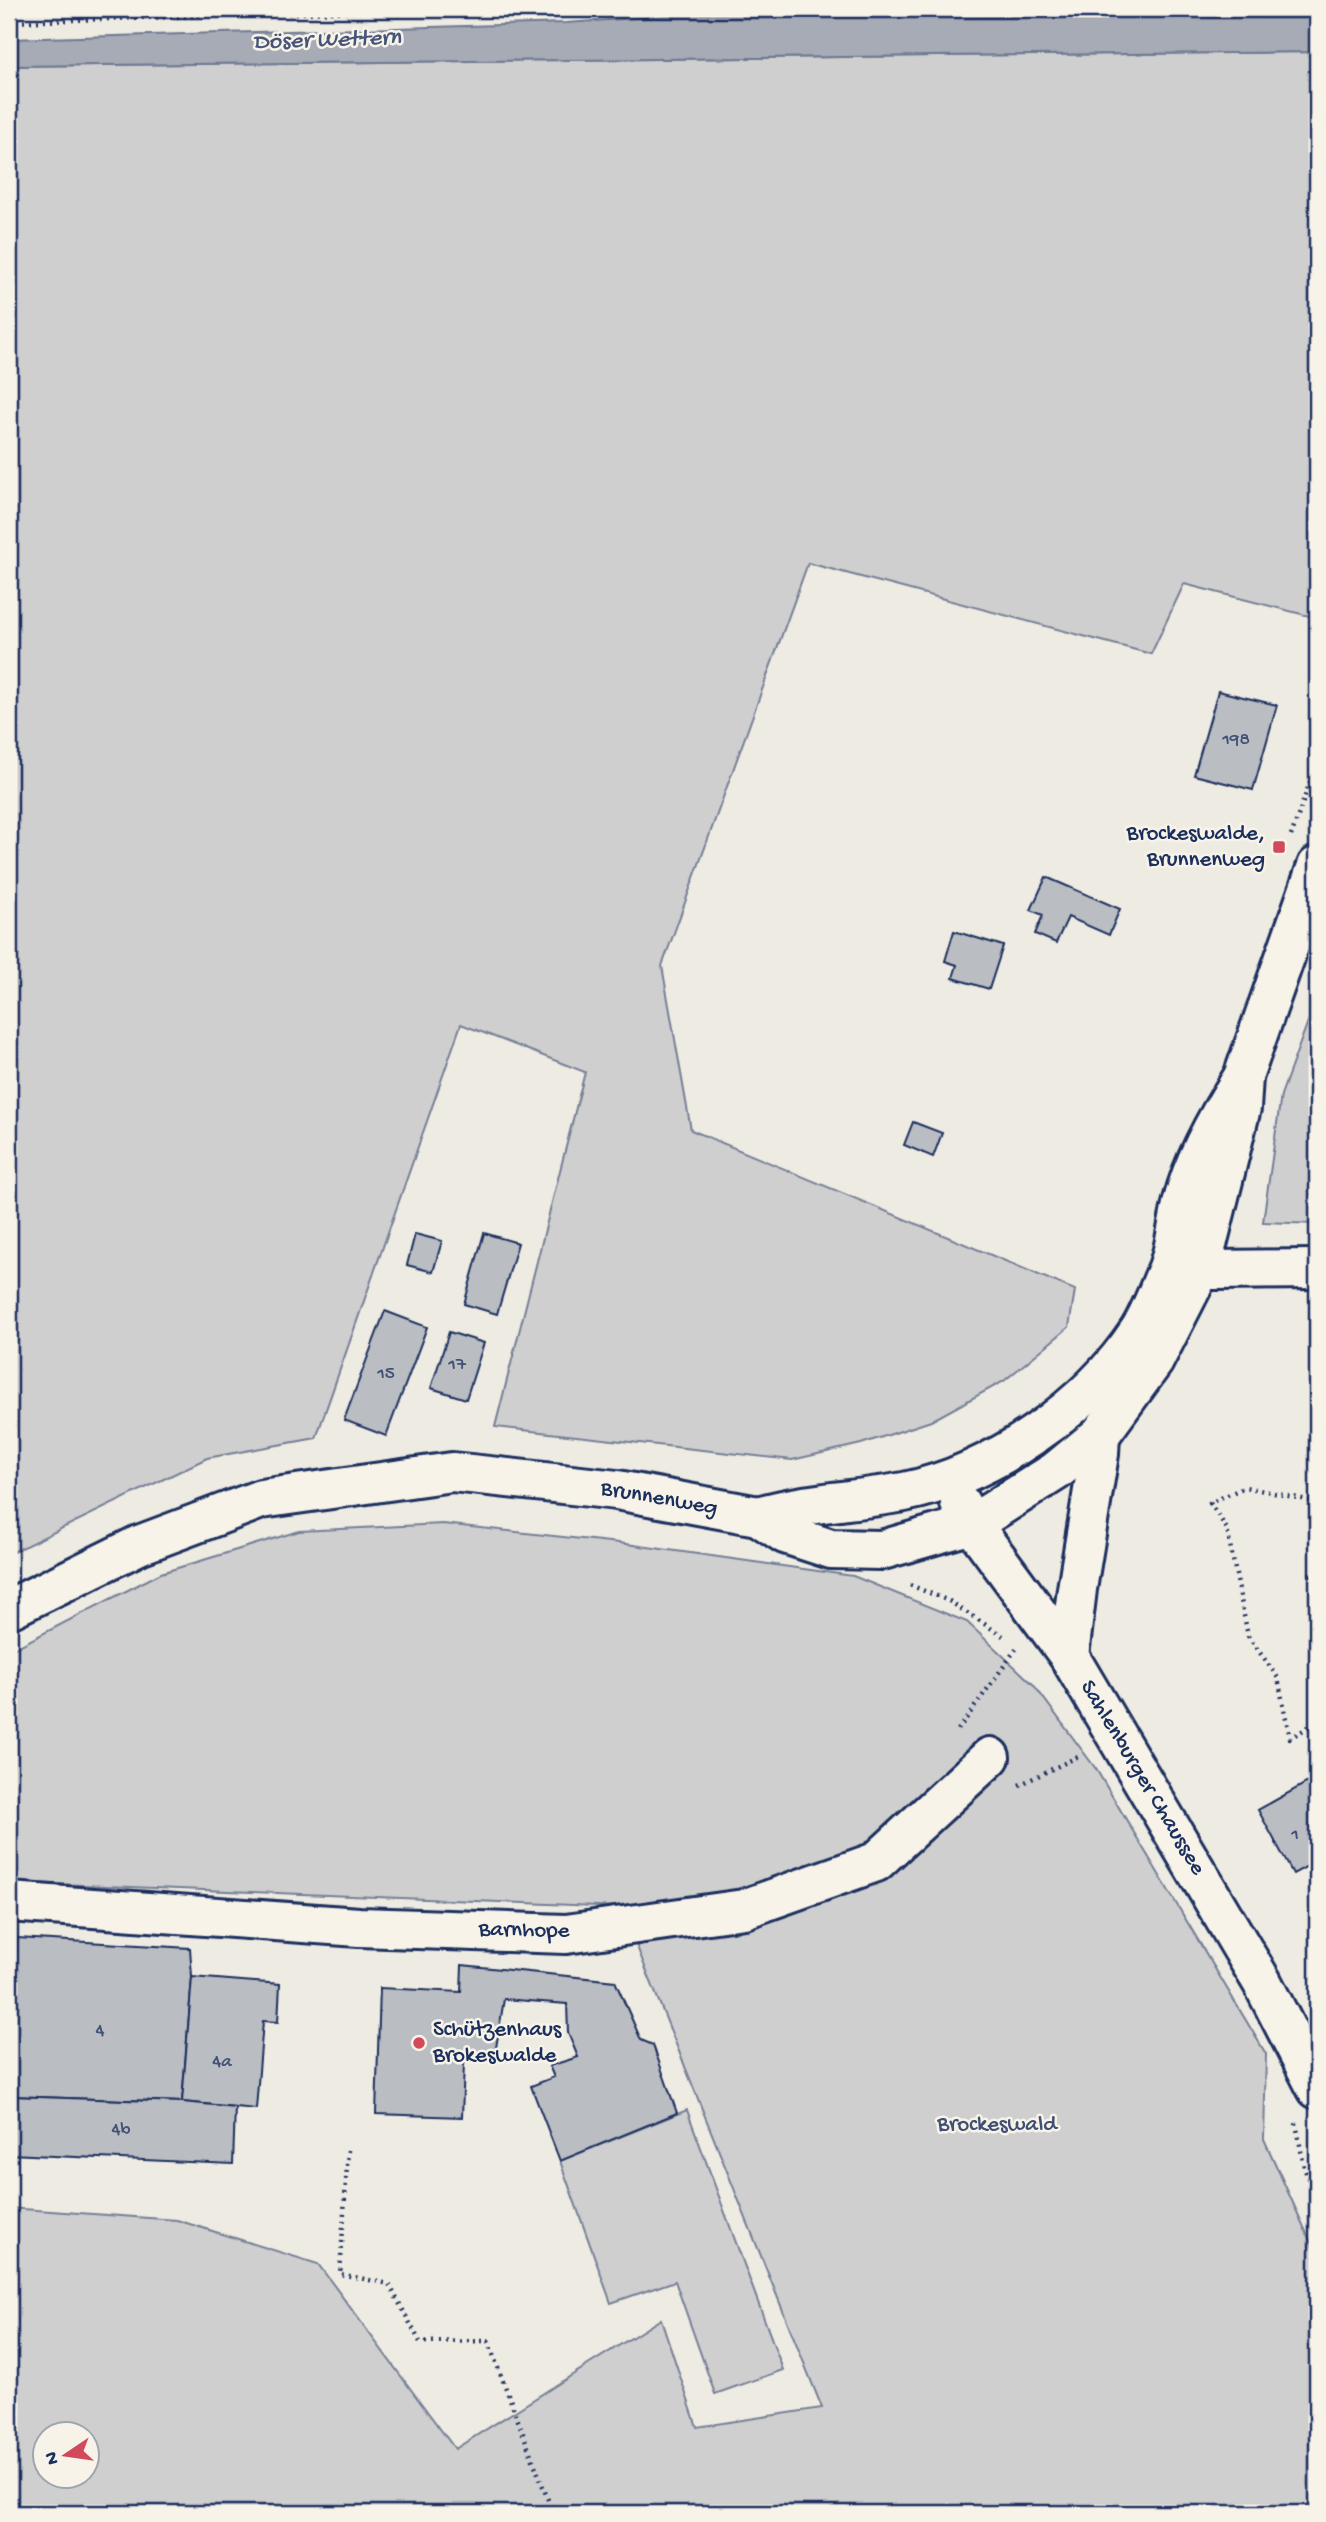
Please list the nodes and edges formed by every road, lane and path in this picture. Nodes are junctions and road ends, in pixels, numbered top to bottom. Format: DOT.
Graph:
graph roads {
  1 [pos="427,9"];
  2 [pos="9,23"];
  3 [pos="1317,866"];
  4 [pos="1185,1267"];
  5 [pos="1317,1269"];
  6 [pos="1100,1435"];
  7 [pos="946,1480"];
  8 [pos="1317,1502"];
  9 [pos="758,1516"];
  10 [pos="972,1524"];
  11 [pos="903,1583"];
  12 [pos="9,1609"];
  13 [pos="1069,1656"];
  14 [pos="1025,1657"];
  15 [pos="1317,1722"];
  16 [pos="989,1757"];
  17 [pos="9,1902"];
  18 [pos="1317,2089"];
  19 [pos="348,2150"];
  20 [pos="553,2513"];
  1 -- 2 [label="path"];
  3 -- 4 [label="street"];
  4 -- 5 [label="street"];
  4 -- 6 [label="street, Brunnenweg"];
  4 -- 7 [label="street"];
  6 -- 10 [label="street, Brunnenweg"];
  6 -- 13 [label="street"];
  7 -- 9 [label="street"];
  7 -- 10 [label="street, Sahlenburger Chaussee"];
  8 -- 15 [label="path"];
  9 -- 10 [label="street, Brunnenweg"];
  9 -- 12 [label="street, Brunnenweg"];
  10 -- 13 [label="street, Sahlenburger Chaussee"];
  11 -- 14 [label="path"];
  13 -- 18 [label="street, Sahlenburger Chaussee"];
  16 -- 17 [label="street, Barnhope"];
  19 -- 20 [label="path"];
}
